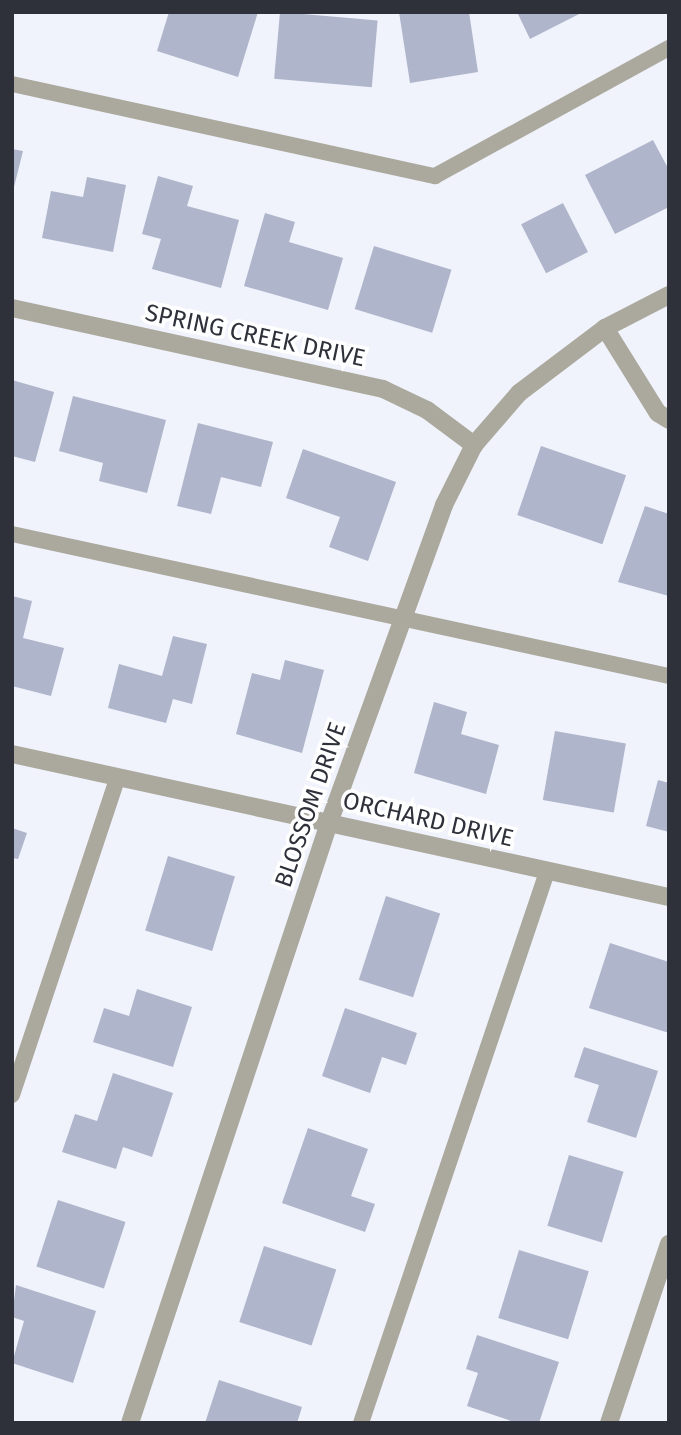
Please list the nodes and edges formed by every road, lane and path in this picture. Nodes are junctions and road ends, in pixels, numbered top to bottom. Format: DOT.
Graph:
graph roads {
  1 [pos="669,48"];
  2 [pos="12,84"];
  3 [pos="669,295"];
  4 [pos="12,308"];
  5 [pos="605,328"];
  6 [pos="669,420"];
  7 [pos="474,445"];
  8 [pos="12,534"];
  9 [pos="403,618"];
  10 [pos="669,676"];
  11 [pos="12,754"];
  12 [pos="118,777"];
  13 [pos="329,823"];
  14 [pos="547,872"];
  15 [pos="669,897"];
  16 [pos="12,1095"];
  17 [pos="669,1244"];
  18 [pos="130,1423"];
  19 [pos="361,1423"];
  20 [pos="609,1423"];
  1 -- 2 [label="lane"];
  3 -- 5 [label="street, BLOSSOM DRIVE"];
  4 -- 7 [label="street, SPRING CREEK DRIVE"];
  5 -- 6 [label="street"];
  5 -- 7 [label="street, BLOSSOM DRIVE"];
  7 -- 9 [label="street, BLOSSOM DRIVE"];
  8 -- 9 [label="lane"];
  9 -- 10 [label="lane"];
  9 -- 13 [label="street, BLOSSOM DRIVE"];
  11 -- 12 [label="street, ORCHARD DRIVE"];
  12 -- 13 [label="street, ORCHARD DRIVE"];
  12 -- 16 [label="lane"];
  13 -- 14 [label="street, ORCHARD DRIVE"];
  13 -- 18 [label="street, BLOSSOM DRIVE"];
  14 -- 15 [label="street, ORCHARD DRIVE"];
  14 -- 19 [label="lane"];
  17 -- 20 [label="street"];
}
